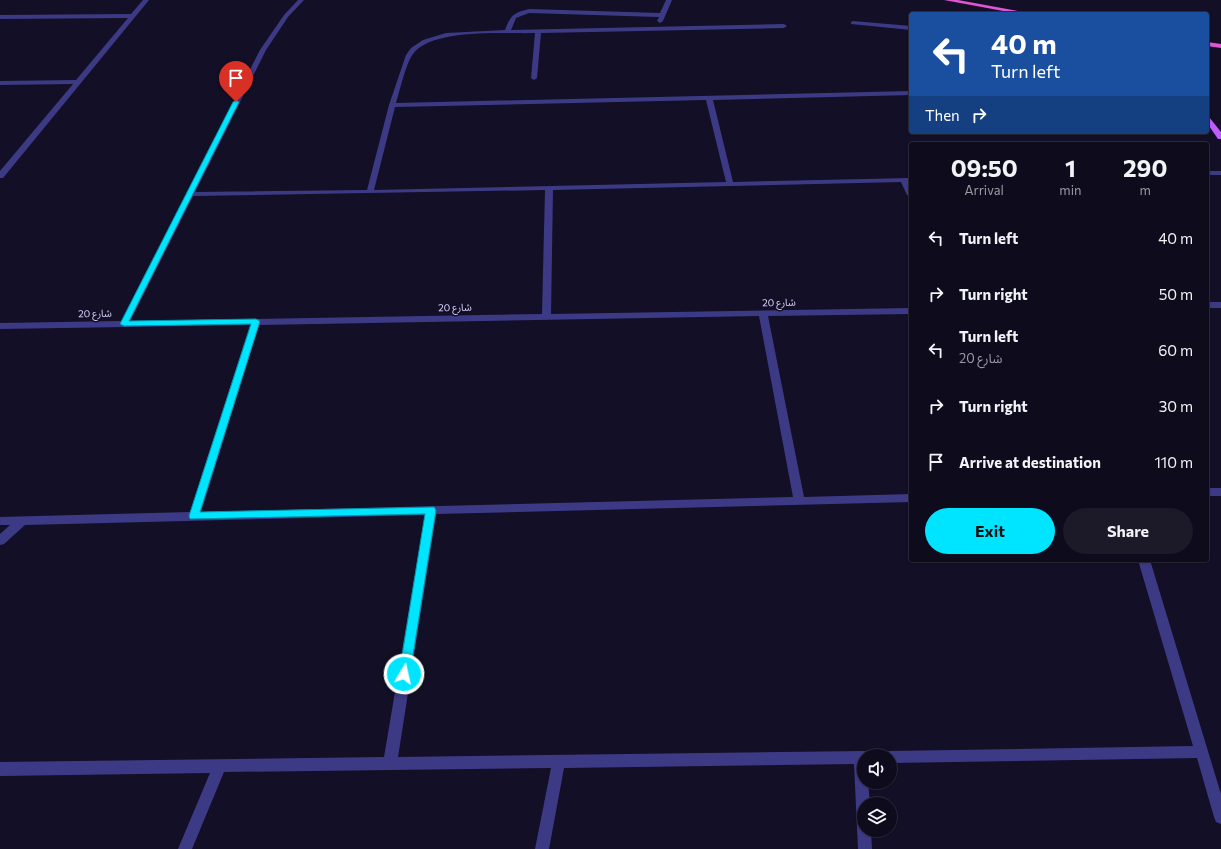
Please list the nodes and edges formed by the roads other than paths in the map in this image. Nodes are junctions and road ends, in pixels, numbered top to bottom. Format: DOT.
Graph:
graph roads {
  1 [pos="146,0"];
  2 [pos="301,0"];
  3 [pos="669,0"];
  4 [pos="947,0"];
  5 [pos="1019,12"];
  6 [pos="663,15"];
  7 [pos="131,16"];
  8 [pos="0,18"];
  9 [pos="853,23"];
  10 [pos="784,26"];
  11 [pos="909,28"];
  12 [pos="657,29"];
  13 [pos="538,31"];
  14 [pos="507,32"];
  15 [pos="1209,44"];
  16 [pos="1221,46"];
  17 [pos="534,78"];
  18 [pos="77,82"];
  19 [pos="0,83"];
  20 [pos="909,94"];
  21 [pos="709,98"];
  22 [pos="392,105"];
  23 [pos="1209,121"];
  24 [pos="1221,137"];
  25 [pos="1209,173"];
  26 [pos="1221,173"];
  27 [pos="0,176"];
  28 [pos="908,180"];
  29 [pos="730,184"];
  30 [pos="549,187"];
  31 [pos="370,192"];
  32 [pos="189,194"];
  33 [pos="1209,305"];
  34 [pos="1221,305"];
  35 [pos="909,311"];
  36 [pos="763,313"];
  37 [pos="546,317"];
  38 [pos="256,321"];
  39 [pos="124,324"];
  40 [pos="0,326"];
  41 [pos="1209,492"];
  42 [pos="1221,492"];
  43 [pos="909,498"];
  44 [pos="799,501"];
  45 [pos="431,510"];
  46 [pos="194,516"];
  47 [pos="23,520"];
  48 [pos="0,521"];
  49 [pos="0,541"];
  50 [pos="1145,562"];
  51 [pos="1201,752"];
  52 [pos="897,756"];
  53 [pos="857,757"];
  54 [pos="559,762"];
  55 [pos="390,764"];
  56 [pos="220,766"];
  57 [pos="0,769"];
  58 [pos="1221,817"];
  59 [pos="864,837"];
  60 [pos="185,849"];
  61 [pos="542,849"];
  62 [pos="865,849"];
  1 -- 7 [label="street"];
  2 -- 32 [label="street"];
  3 -- 6 [label="street"];
  4 -- 5 [label="highway"];
  6 -- 12 [label="street"];
  6 -- 14 [label="street"];
  7 -- 8 [label="street"];
  7 -- 18 [label="street"];
  9 -- 11 [label="street"];
  10 -- 12 [label="street"];
  12 -- 13 [label="street"];
  13 -- 14 [label="street"];
  13 -- 17 [label="street"];
  14 -- 22 [label="street"];
  15 -- 16 [label="highway"];
  18 -- 19 [label="street"];
  18 -- 27 [label="street"];
  20 -- 21 [label="street"];
  21 -- 22 [label="street"];
  21 -- 29 [label="street"];
  22 -- 31 [label="street"];
  23 -- 24 [label="main road"];
  25 -- 26 [label="street"];
  28 -- 29 [label="street"];
  29 -- 30 [label="street"];
  30 -- 31 [label="street"];
  30 -- 37 [label="street"];
  31 -- 32 [label="street"];
  32 -- 39 [label="street"];
  33 -- 34 [label="street"];
  35 -- 36 [label="street, شارع 20"];
  36 -- 37 [label="street, شارع 20"];
  36 -- 44 [label="street"];
  37 -- 38 [label="street, شارع 20"];
  38 -- 39 [label="street, شارع 20"];
  38 -- 46 [label="street"];
  39 -- 40 [label="street, شارع 20"];
  41 -- 42 [label="street"];
  43 -- 44 [label="street"];
  44 -- 45 [label="street"];
  45 -- 46 [label="street"];
  45 -- 55 [label="street"];
  46 -- 47 [label="street"];
  47 -- 48 [label="street"];
  47 -- 49 [label="street"];
  50 -- 51 [label="street"];
  51 -- 52 [label="street"];
  51 -- 58 [label="street"];
  53 -- 54 [label="street"];
  54 -- 55 [label="street"];
  54 -- 61 [label="street"];
  55 -- 56 [label="street"];
  56 -- 57 [label="street"];
  56 -- 60 [label="street"];
  59 -- 62 [label="street"];
}
